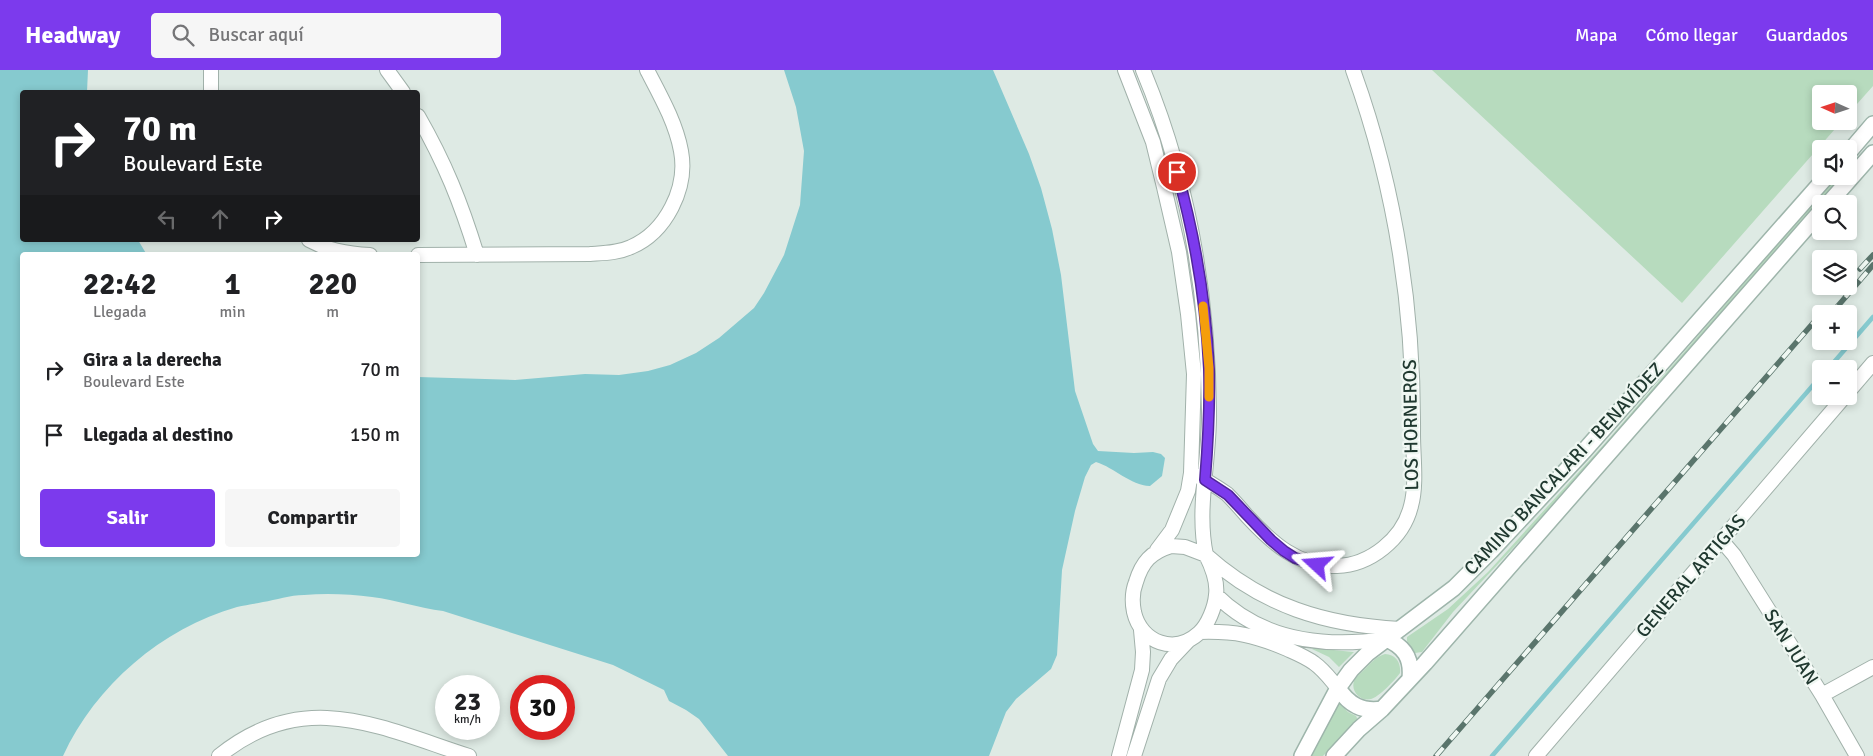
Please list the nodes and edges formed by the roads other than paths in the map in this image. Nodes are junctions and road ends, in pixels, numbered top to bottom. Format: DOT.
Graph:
graph roads {
  1 [pos="212,70"];
  2 [pos="387,70"];
  3 [pos="647,70"];
  4 [pos="1125,70"];
  5 [pos="1143,70"];
  6 [pos="1353,70"];
  7 [pos="211,90"];
  8 [pos="402,90"];
  9 [pos="420,119"];
  10 [pos="1873,124"];
  11 [pos="1857,143"];
  12 [pos="1873,152"];
  13 [pos="1819,185"];
  14 [pos="1836,195"];
  15 [pos="1812,222"];
  16 [pos="313,242"];
  17 [pos="1194,248"];
  18 [pos="345,252"];
  19 [pos="1178,252"];
  20 [pos="477,255"];
  21 [pos="420,256"];
  22 [pos="1873,363"];
  23 [pos="1857,382"];
  24 [pos="1837,405"];
  25 [pos="1191,474"];
  26 [pos="1205,480"];
  27 [pos="1722,541"];
  28 [pos="1157,550"];
  29 [pos="1206,555"];
  30 [pos="1216,595"];
  31 [pos="1400,629"];
  32 [pos="1141,630"];
  33 [pos="1200,632"];
  34 [pos="1386,639"];
  35 [pos="1188,640"];
  36 [pos="1873,667"];
  37 [pos="1142,670"];
  38 [pos="1410,678"];
  39 [pos="1159,679"];
  40 [pos="1338,688"];
  41 [pos="1822,696"];
  42 [pos="1382,709"];
  43 [pos="223,753"];
  44 [pos="467,756"];
  45 [pos="1119,756"];
  46 [pos="1134,756"];
  47 [pos="1302,756"];
  48 [pos="1334,756"];
  49 [pos="1536,756"];
  50 [pos="1857,756"];
  1 -- 7 [label="street"];
  2 -- 8 [label="street"];
  3 -- 20 [label="street"];
  4 -- 19 [label="street"];
  5 -- 17 [label="street"];
  6 -- 26 [label="street, LOS HORNEROS"];
  9 -- 20 [label="street"];
  10 -- 11 [label="main road"];
  12 -- 14 [label="main road"];
  13 -- 31 [label="main road, CAMINO BANCALARI - BENAVÍDEZ"];
  15 -- 38 [label="main road, CAMINO BANCALARI - BENAVÍDEZ"];
  16 -- 18 [label="street"];
  17 -- 19 [label="street"];
  17 -- 26 [label="street"];
  19 -- 25 [label="street"];
  20 -- 21 [label="street"];
  22 -- 23 [label="street"];
  24 -- 27 [label="street, GENERAL ARTIGAS"];
  25 -- 26 [label="street, LOS HORNEROS"];
  25 -- 28 [label="street"];
  26 -- 29 [label="street"];
  27 -- 41 [label="street, SAN JUAN"];
  27 -- 49 [label="street, GENERAL ARTIGAS"];
  28 -- 29 [label="street"];
  28 -- 32 [label="street"];
  29 -- 30 [label="street"];
  29 -- 31 [label="street"];
  30 -- 33 [label="street"];
  30 -- 34 [label="street"];
  31 -- 34 [label="main road, CAMINO BANCALARI - BENAVÍDEZ"];
  32 -- 35 [label="street"];
  32 -- 37 [label="street"];
  33 -- 35 [label="street"];
  33 -- 40 [label="street"];
  34 -- 38 [label="main road"];
  34 -- 40 [label="main road, CAMINO BANCALARI - BENAVÍDEZ"];
  35 -- 39 [label="street"];
  36 -- 41 [label="street"];
  37 -- 39 [label="street"];
  37 -- 45 [label="street"];
  38 -- 42 [label="main road, CAMINO BANCALARI - BENAVÍDEZ"];
  39 -- 46 [label="street"];
  40 -- 42 [label="main road"];
  40 -- 47 [label="main road, CAMINO BANCALARI - BENAVÍDEZ"];
  41 -- 50 [label="street, SAN JUAN"];
  42 -- 48 [label="main road, CAMINO BANCALARI - BENAVÍDEZ"];
  43 -- 44 [label="street"];
}
